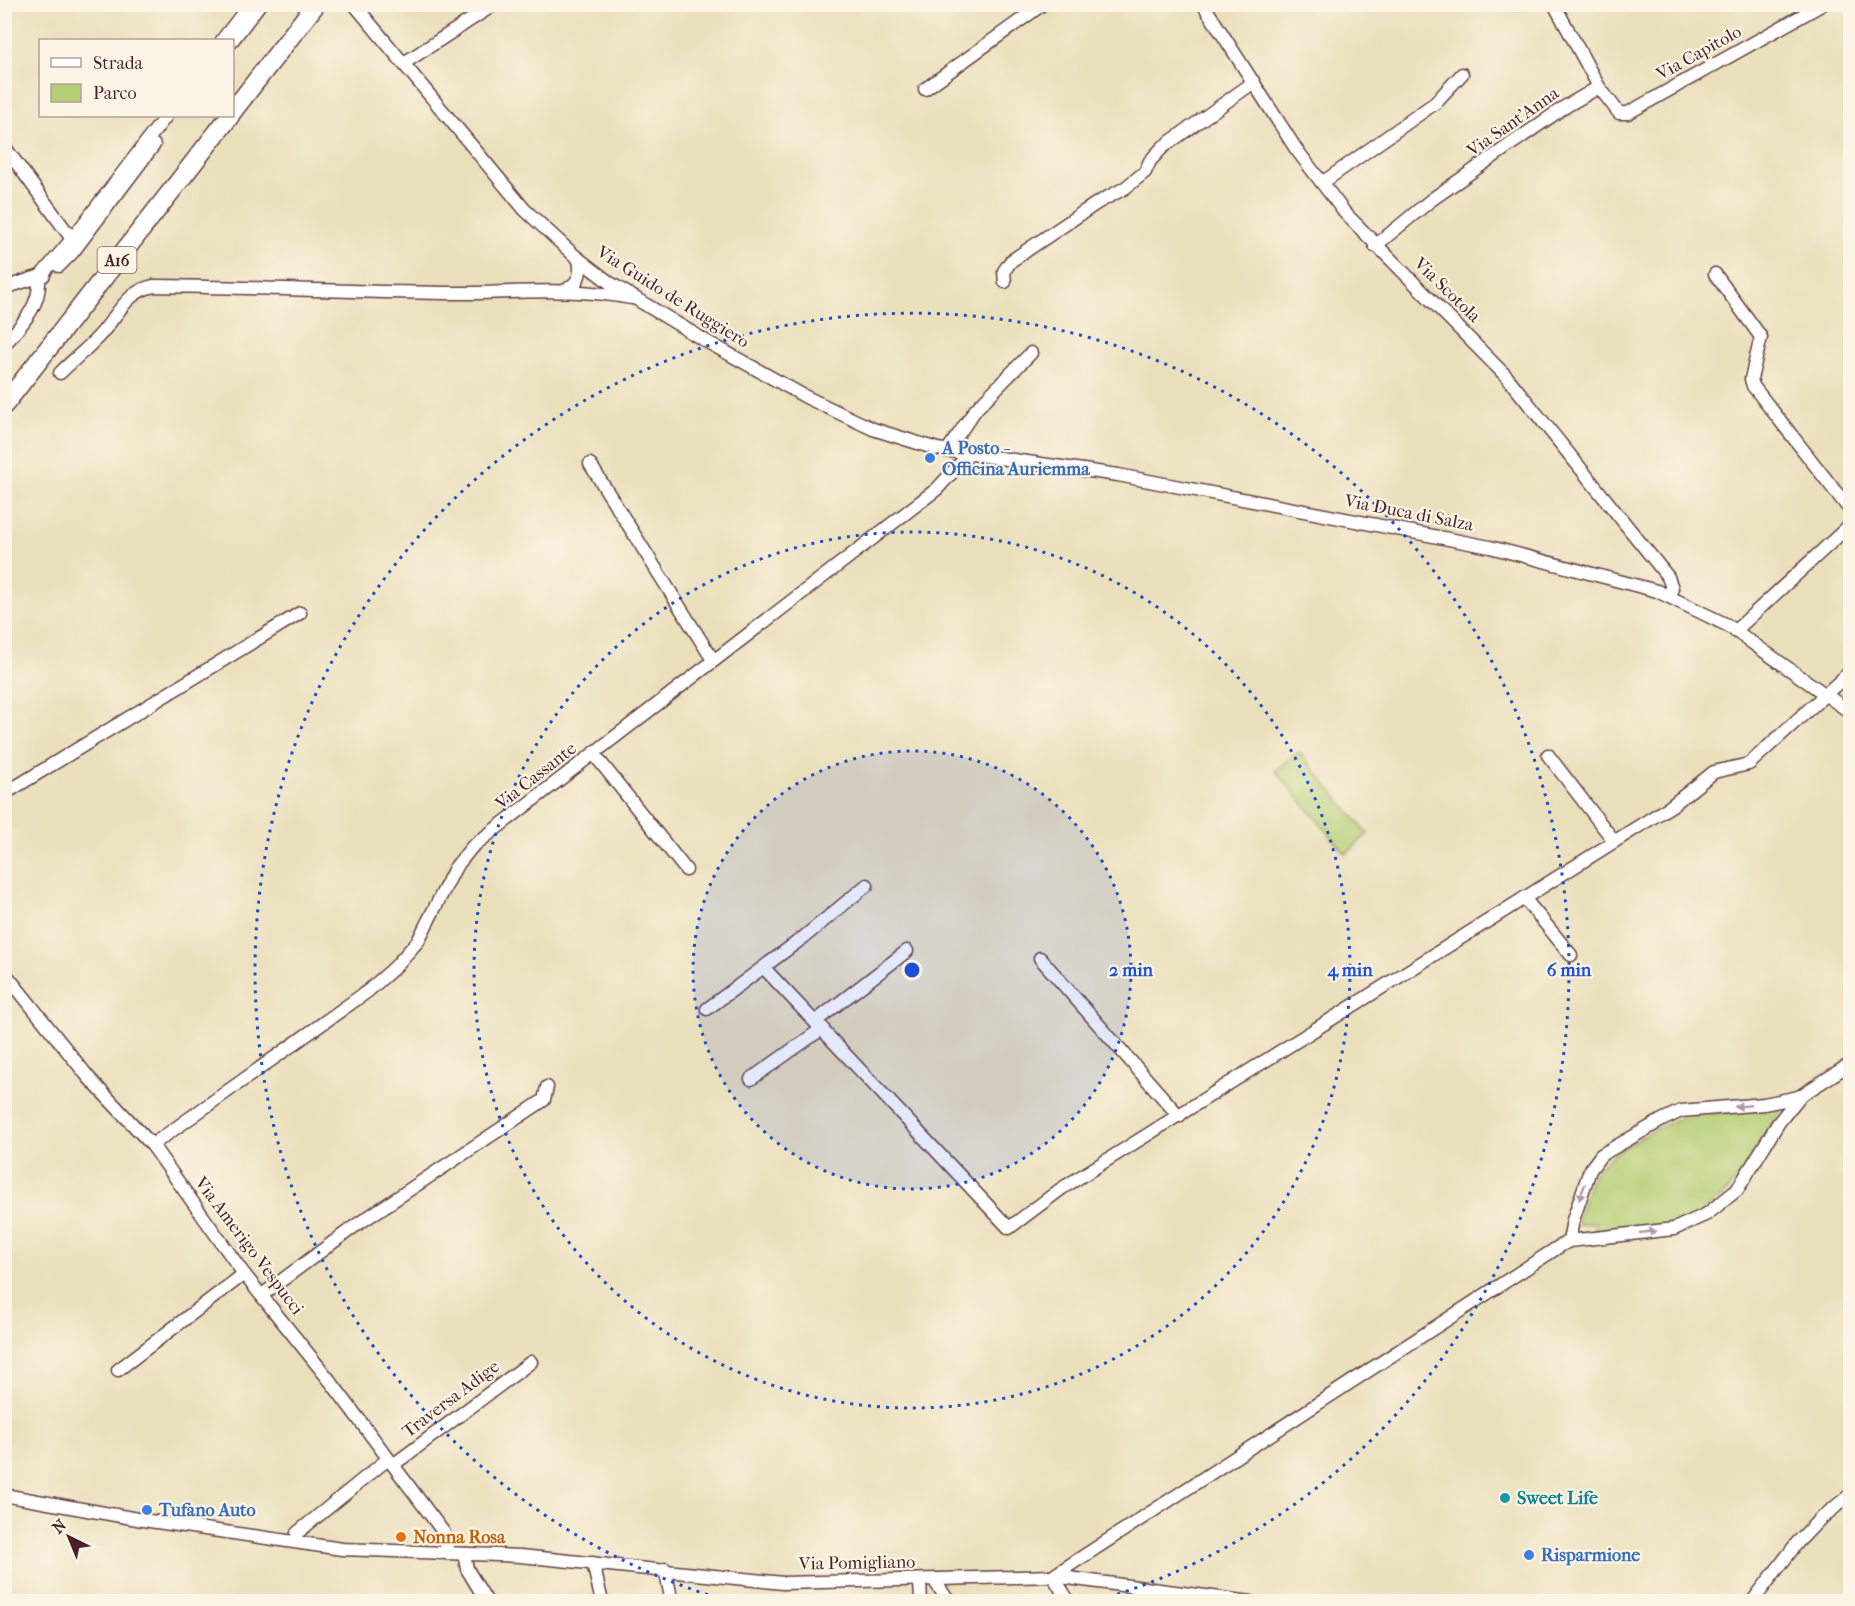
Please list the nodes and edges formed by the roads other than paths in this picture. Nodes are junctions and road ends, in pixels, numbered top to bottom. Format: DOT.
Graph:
graph roads {
  1 [pos="250,4"];
  2 [pos="260,4"];
  3 [pos="300,4"];
  4 [pos="316,4"];
  5 [pos="354,4"];
  6 [pos="495,4"];
  7 [pos="1043,4"];
  8 [pos="1203,4"];
  9 [pos="1554,4"];
  10 [pos="1817,6"];
  11 [pos="223,39"];
  12 [pos="234,39"];
  13 [pos="404,63"];
  14 [pos="1462,74"];
  15 [pos="1254,82"];
  16 [pos="1599,87"];
  17 [pos="234,89"];
  18 [pos="925,89"];
  19 [pos="234,109"];
  20 [pos="165,117"];
  21 [pos="175,117"];
  22 [pos="213,117"];
  23 [pos="229,117"];
  24 [pos="4,146"];
  25 [pos="1322,183"];
  26 [pos="72,239"];
  27 [pos="1375,246"];
  28 [pos="579,259"];
  29 [pos="1715,274"];
  30 [pos="39,278"];
  31 [pos="1005,282"];
  32 [pos="4,288"];
  33 [pos="564,291"];
  34 [pos="638,300"];
  35 [pos="4,345"];
  36 [pos="1031,353"];
  37 [pos="60,373"];
  38 [pos="4,385"];
  39 [pos="4,405"];
  40 [pos="926,446"];
  41 [pos="948,451"];
  42 [pos="969,454"];
  43 [pos="590,464"];
  44 [pos="1851,510"];
  45 [pos="1851,525"];
  46 [pos="1670,595"];
  47 [pos="300,613"];
  48 [pos="1735,631"];
  49 [pos="713,660"];
  50 [pos="1851,672"];
  51 [pos="1826,694"];
  52 [pos="1851,712"];
  53 [pos="594,754"];
  54 [pos="1548,755"];
  55 [pos="4,794"];
  56 [pos="1614,841"];
  57 [pos="686,870"];
  58 [pos="867,885"];
  59 [pos="1524,898"];
  60 [pos="907,951"];
  61 [pos="1571,955"];
  62 [pos="1040,958"];
  63 [pos="764,968"];
  64 [pos="4,972"];
  65 [pos="707,1009"];
  66 [pos="819,1024"];
  67 [pos="1851,1064"];
  68 [pos="751,1079"];
  69 [pos="547,1087"];
  70 [pos="1800,1096"];
  71 [pos="1179,1116"];
  72 [pos="152,1145"];
  73 [pos="1569,1241"];
  74 [pos="244,1274"];
  75 [pos="262,1295"];
  76 [pos="531,1362"];
  77 [pos="118,1370"];
  78 [pos="391,1462"];
  79 [pos="4,1495"];
  80 [pos="1851,1495"];
  81 [pos="297,1533"];
  82 [pos="448,1553"];
  83 [pos="464,1554"];
  84 [pos="593,1563"];
  85 [pos="665,1569"];
  86 [pos="1053,1576"];
  87 [pos="934,1580"];
  88 [pos="920,1581"];
  89 [pos="487,1602"];
  90 [pos="602,1602"];
  91 [pos="672,1602"];
  92 [pos="921,1602"];
  93 [pos="949,1602"];
  94 [pos="1069,1602"];
  95 [pos="1251,1602"];
  96 [pos="1752,1602"];
  1 -- 11 [label="street"];
  2 -- 12 [label="street"];
  3 -- 17 [label="highway"];
  4 -- 19 [label="highway"];
  5 -- 13 [label="street, Via Guido de Ruggiero"];
  6 -- 13 [label="street"];
  7 -- 18 [label="street"];
  8 -- 15 [label="street, Via Scotola"];
  9 -- 16 [label="street"];
  10 -- 16 [label="street, Via Capitolo"];
  13 -- 28 [label="street, Via Guido de Ruggiero"];
  14 -- 25 [label="street"];
  15 -- 25 [label="street, Via Scotola"];
  15 -- 31 [label="street"];
  16 -- 27 [label="street, Via Sant'Anna"];
  20 -- 26 [label="street"];
  21 -- 30 [label="street"];
  22 -- 38 [label="highway, A16"];
  23 -- 39 [label="highway, A16"];
  24 -- 26 [label="street"];
  25 -- 27 [label="street, Via Scotola"];
  26 -- 30 [label="street"];
  27 -- 46 [label="street, Via Scotola"];
  28 -- 33 [label="street"];
  28 -- 34 [label="street, Via Guido de Ruggiero"];
  29 -- 44 [label="street"];
  30 -- 32 [label="street"];
  30 -- 35 [label="street"];
  33 -- 34 [label="street"];
  33 -- 37 [label="street"];
  34 -- 40 [label="street, Via Guido de Ruggiero"];
  36 -- 41 [label="street"];
  40 -- 41 [label="street, Via Duca di Salza"];
  41 -- 42 [label="street, Via Duca di Salza"];
  42 -- 46 [label="street, Via Duca di Salza"];
  42 -- 49 [label="street, Via Cassante"];
  43 -- 49 [label="street"];
  45 -- 48 [label="street"];
  46 -- 48 [label="street, Via Duca di Salza"];
  47 -- 55 [label="street"];
  48 -- 51 [label="street, Via Duca di Salza"];
  49 -- 53 [label="street, Via Cassante"];
  50 -- 51 [label="street"];
  51 -- 52 [label="street, Via Duca di Salza"];
  51 -- 56 [label="street"];
  53 -- 57 [label="street"];
  53 -- 72 [label="street, Via Cassante"];
  54 -- 56 [label="street"];
  56 -- 59 [label="street"];
  58 -- 63 [label="street"];
  59 -- 61 [label="street"];
  59 -- 71 [label="street"];
  60 -- 66 [label="street"];
  62 -- 71 [label="street"];
  63 -- 65 [label="street"];
  63 -- 66 [label="street"];
  64 -- 72 [label="street, Via Amerigo Vespucci"];
  66 -- 68 [label="street"];
  66 -- 71 [label="street"];
  67 -- 70 [label="street"];
  69 -- 75 [label="street"];
  73 -- 70 [label="street, one-way"];
  70 -- 73 [label="street, one-way"];
  72 -- 74 [label="street, Via Amerigo Vespucci"];
  73 -- 86 [label="street"];
  74 -- 75 [label="street, Via Amerigo Vespucci"];
  74 -- 77 [label="street"];
  75 -- 78 [label="street, Via Amerigo Vespucci"];
  76 -- 78 [label="street, Traversa Adige"];
  78 -- 81 [label="street, Traversa Adige"];
  78 -- 82 [label="street, Via Amerigo Vespucci"];
  79 -- 82 [label="street, Via Pomigliano"];
  80 -- 96 [label="street"];
  82 -- 83 [label="street, Via Pomigliano"];
  83 -- 84 [label="street, Via Pomigliano"];
  83 -- 89 [label="street"];
  84 -- 85 [label="street, Via Pomigliano"];
  84 -- 90 [label="street"];
  85 -- 88 [label="street, Via Pomigliano"];
  85 -- 91 [label="street"];
  86 -- 87 [label="street, Via Pomigliano"];
  86 -- 94 [label="street"];
  86 -- 95 [label="street, Via Pomigliano"];
  87 -- 88 [label="street, Via Pomigliano"];
  87 -- 93 [label="street"];
  88 -- 92 [label="street"];
}
